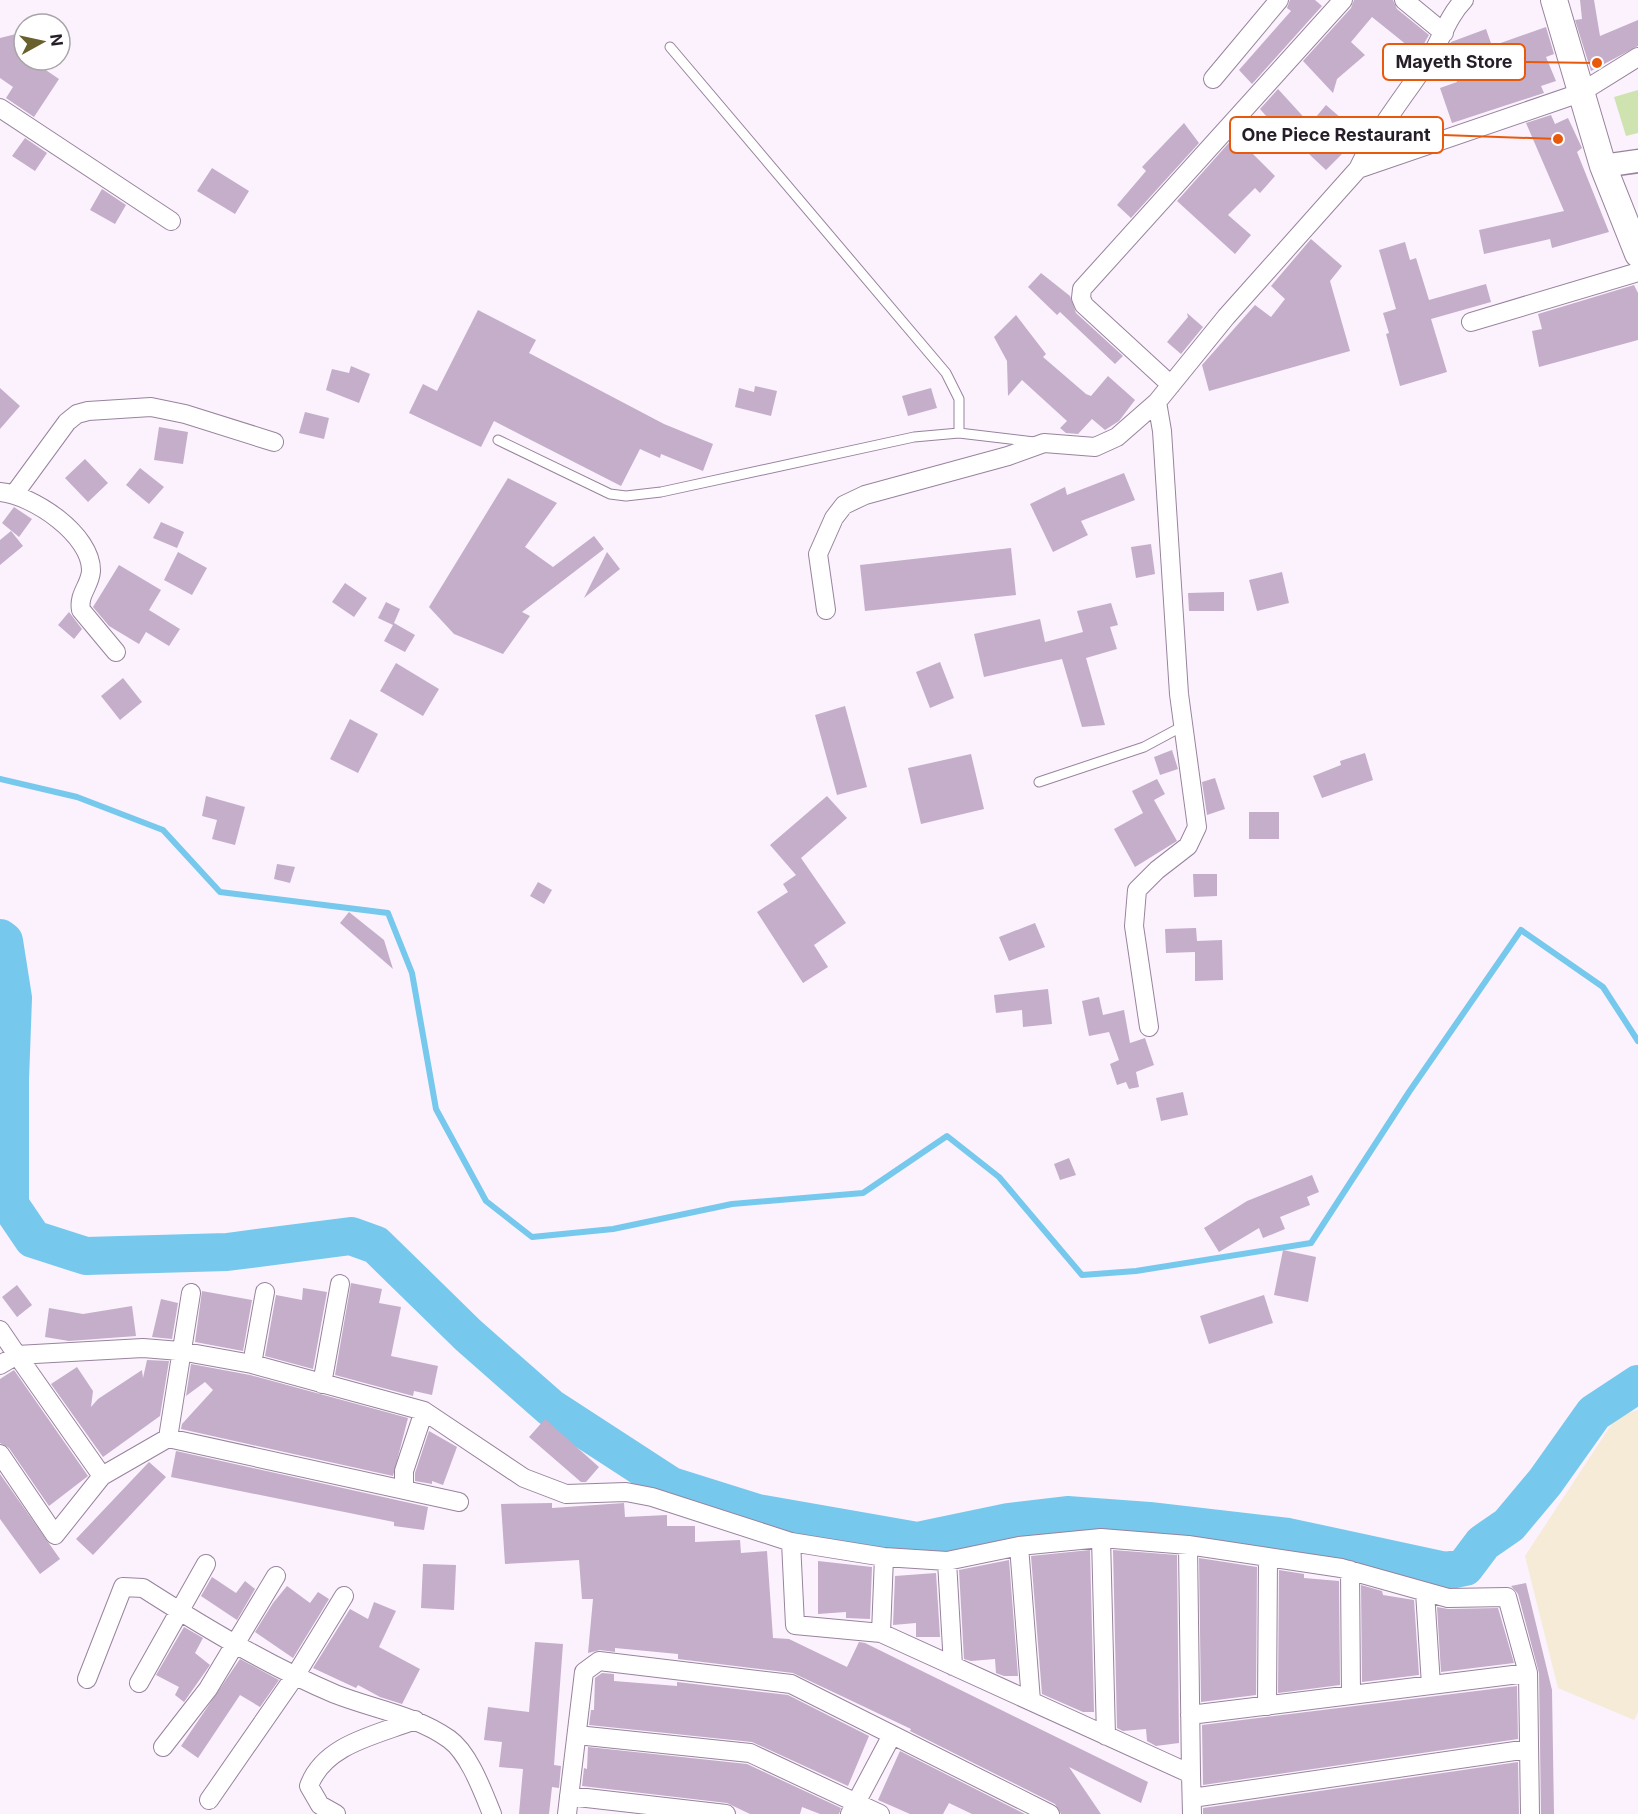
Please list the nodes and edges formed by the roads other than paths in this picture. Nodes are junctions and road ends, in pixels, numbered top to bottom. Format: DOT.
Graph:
graph roads {
  1 [pos="1279,0"];
  2 [pos="1343,0"];
  3 [pos="1404,0"];
  4 [pos="1464,0"];
  5 [pos="1554,0"];
  6 [pos="1444,33"];
  7 [pos="670,47"];
  8 [pos="1638,57"];
  9 [pos="1213,79"];
  10 [pos="1580,93"];
  11 [pos="0,108"];
  12 [pos="1638,161"];
  13 [pos="1603,166"];
  14 [pos="1358,168"];
  15 [pos="171,221"];
  16 [pos="1638,254"];
  17 [pos="1638,272"];
  18 [pos="1471,322"];
  19 [pos="1172,385"];
  20 [pos="1157,402"];
  21 [pos="959,433"];
  22 [pos="498,440"];
  23 [pos="274,442"];
  24 [pos="1044,443"];
  25 [pos="7,493"];
  26 [pos="826,610"];
  27 [pos="116,652"];
  28 [pos="1183,726"];
  29 [pos="1039,782"];
  30 [pos="1149,1027"];
  31 [pos="340,1284"];
  32 [pos="265,1292"];
  33 [pos="191,1293"];
  34 [pos="0,1330"];
  35 [pos="180,1351"];
  36 [pos="17,1355"];
  37 [pos="252,1364"];
  38 [pos="0,1365"];
  39 [pos="322,1384"];
  40 [pos="424,1411"];
  41 [pos="168,1438"];
  42 [pos="0,1454"];
  43 [pos="102,1476"];
  44 [pos="404,1488"];
  45 [pos="459,1502"];
  46 [pos="1101,1538"];
  47 [pos="790,1542"];
  48 [pos="1188,1545"];
  49 [pos="1019,1546"];
  50 [pos="884,1557"];
  51 [pos="1268,1557"];
  52 [pos="947,1561"];
  53 [pos="206,1564"];
  54 [pos="1350,1570"];
  55 [pos="276,1576"];
  56 [pos="1425,1592"];
  57 [pos="344,1596"];
  58 [pos="179,1611"];
  59 [pos="881,1633"];
  60 [pos="235,1642"];
  61 [pos="953,1666"];
  62 [pos="1528,1673"];
  63 [pos="295,1676"];
  64 [pos="87,1679"];
  65 [pos="139,1683"];
  66 [pos="1431,1685"];
  67 [pos="1351,1695"];
  68 [pos="1031,1701"];
  69 [pos="1267,1706"];
  70 [pos="1190,1715"];
  71 [pos="415,1720"];
  72 [pos="577,1735"];
  73 [pos="892,1735"];
  74 [pos="1106,1736"];
  75 [pos="163,1747"];
  76 [pos="1529,1749"];
  77 [pos="1191,1774"];
  78 [pos="209,1800"];
  79 [pos="568,1805"];
  80 [pos="1192,1806"];
  81 [pos="852,1808"];
  82 [pos="336,1814"];
  83 [pos="492,1814"];
  84 [pos="726,1814"];
  85 [pos="880,1814"];
  86 [pos="1050,1814"];
  87 [pos="1530,1814"];
  1 -- 9 [label="street"];
  2 -- 19 [label="street"];
  3 -- 6 [label="street"];
  4 -- 6 [label="street"];
  5 -- 10 [label="main road"];
  6 -- 14 [label="street"];
  7 -- 21 [label="lane"];
  8 -- 10 [label="street"];
  10 -- 13 [label="main road"];
  10 -- 14 [label="street"];
  11 -- 15 [label="street"];
  12 -- 13 [label="street"];
  13 -- 16 [label="main road"];
  14 -- 19 [label="street"];
  17 -- 18 [label="street"];
  19 -- 20 [label="street"];
  20 -- 24 [label="street"];
  20 -- 28 [label="street"];
  21 -- 22 [label="lane"];
  21 -- 24 [label="lane"];
  23 -- 25 [label="street"];
  24 -- 26 [label="street"];
  25 -- 27 [label="street"];
  28 -- 29 [label="lane"];
  28 -- 30 [label="street"];
  31 -- 39 [label="street"];
  32 -- 37 [label="street"];
  33 -- 35 [label="street"];
  34 -- 36 [label="street"];
  35 -- 36 [label="street"];
  35 -- 37 [label="street"];
  35 -- 41 [label="street"];
  36 -- 38 [label="street"];
  36 -- 43 [label="street"];
  37 -- 39 [label="street"];
  39 -- 40 [label="street"];
  40 -- 44 [label="street"];
  40 -- 47 [label="street"];
  41 -- 43 [label="street"];
  41 -- 44 [label="street"];
  42 -- 43 [label="street"];
  44 -- 45 [label="street"];
  46 -- 48 [label="street"];
  46 -- 49 [label="street"];
  46 -- 74 [label="street"];
  47 -- 50 [label="street"];
  47 -- 59 [label="street"];
  48 -- 51 [label="street"];
  48 -- 70 [label="street"];
  49 -- 52 [label="street"];
  49 -- 68 [label="street"];
  50 -- 52 [label="street"];
  50 -- 59 [label="street"];
  51 -- 54 [label="street"];
  51 -- 69 [label="street"];
  52 -- 61 [label="street"];
  53 -- 58 [label="street"];
  54 -- 56 [label="street"];
  54 -- 67 [label="street"];
  55 -- 60 [label="street"];
  56 -- 62 [label="street"];
  56 -- 66 [label="street"];
  57 -- 63 [label="street"];
  58 -- 60 [label="street"];
  58 -- 64 [label="street"];
  58 -- 65 [label="street"];
  59 -- 61 [label="street"];
  60 -- 63 [label="street"];
  60 -- 75 [label="street"];
  61 -- 68 [label="street"];
  62 -- 66 [label="street"];
  62 -- 76 [label="street"];
  63 -- 71 [label="street"];
  63 -- 78 [label="street"];
  66 -- 67 [label="street"];
  67 -- 69 [label="street"];
  68 -- 74 [label="street"];
  69 -- 70 [label="street"];
  70 -- 77 [label="street"];
  71 -- 82 [label="street"];
  71 -- 83 [label="street"];
  72 -- 73 [label="street"];
  72 -- 79 [label="street"];
  72 -- 81 [label="street"];
  73 -- 81 [label="street"];
  73 -- 86 [label="street"];
  74 -- 77 [label="street"];
  76 -- 80 [label="street"];
  76 -- 87 [label="street"];
  77 -- 80 [label="street"];
  79 -- 84 [label="street"];
  81 -- 85 [label="street"];
}
